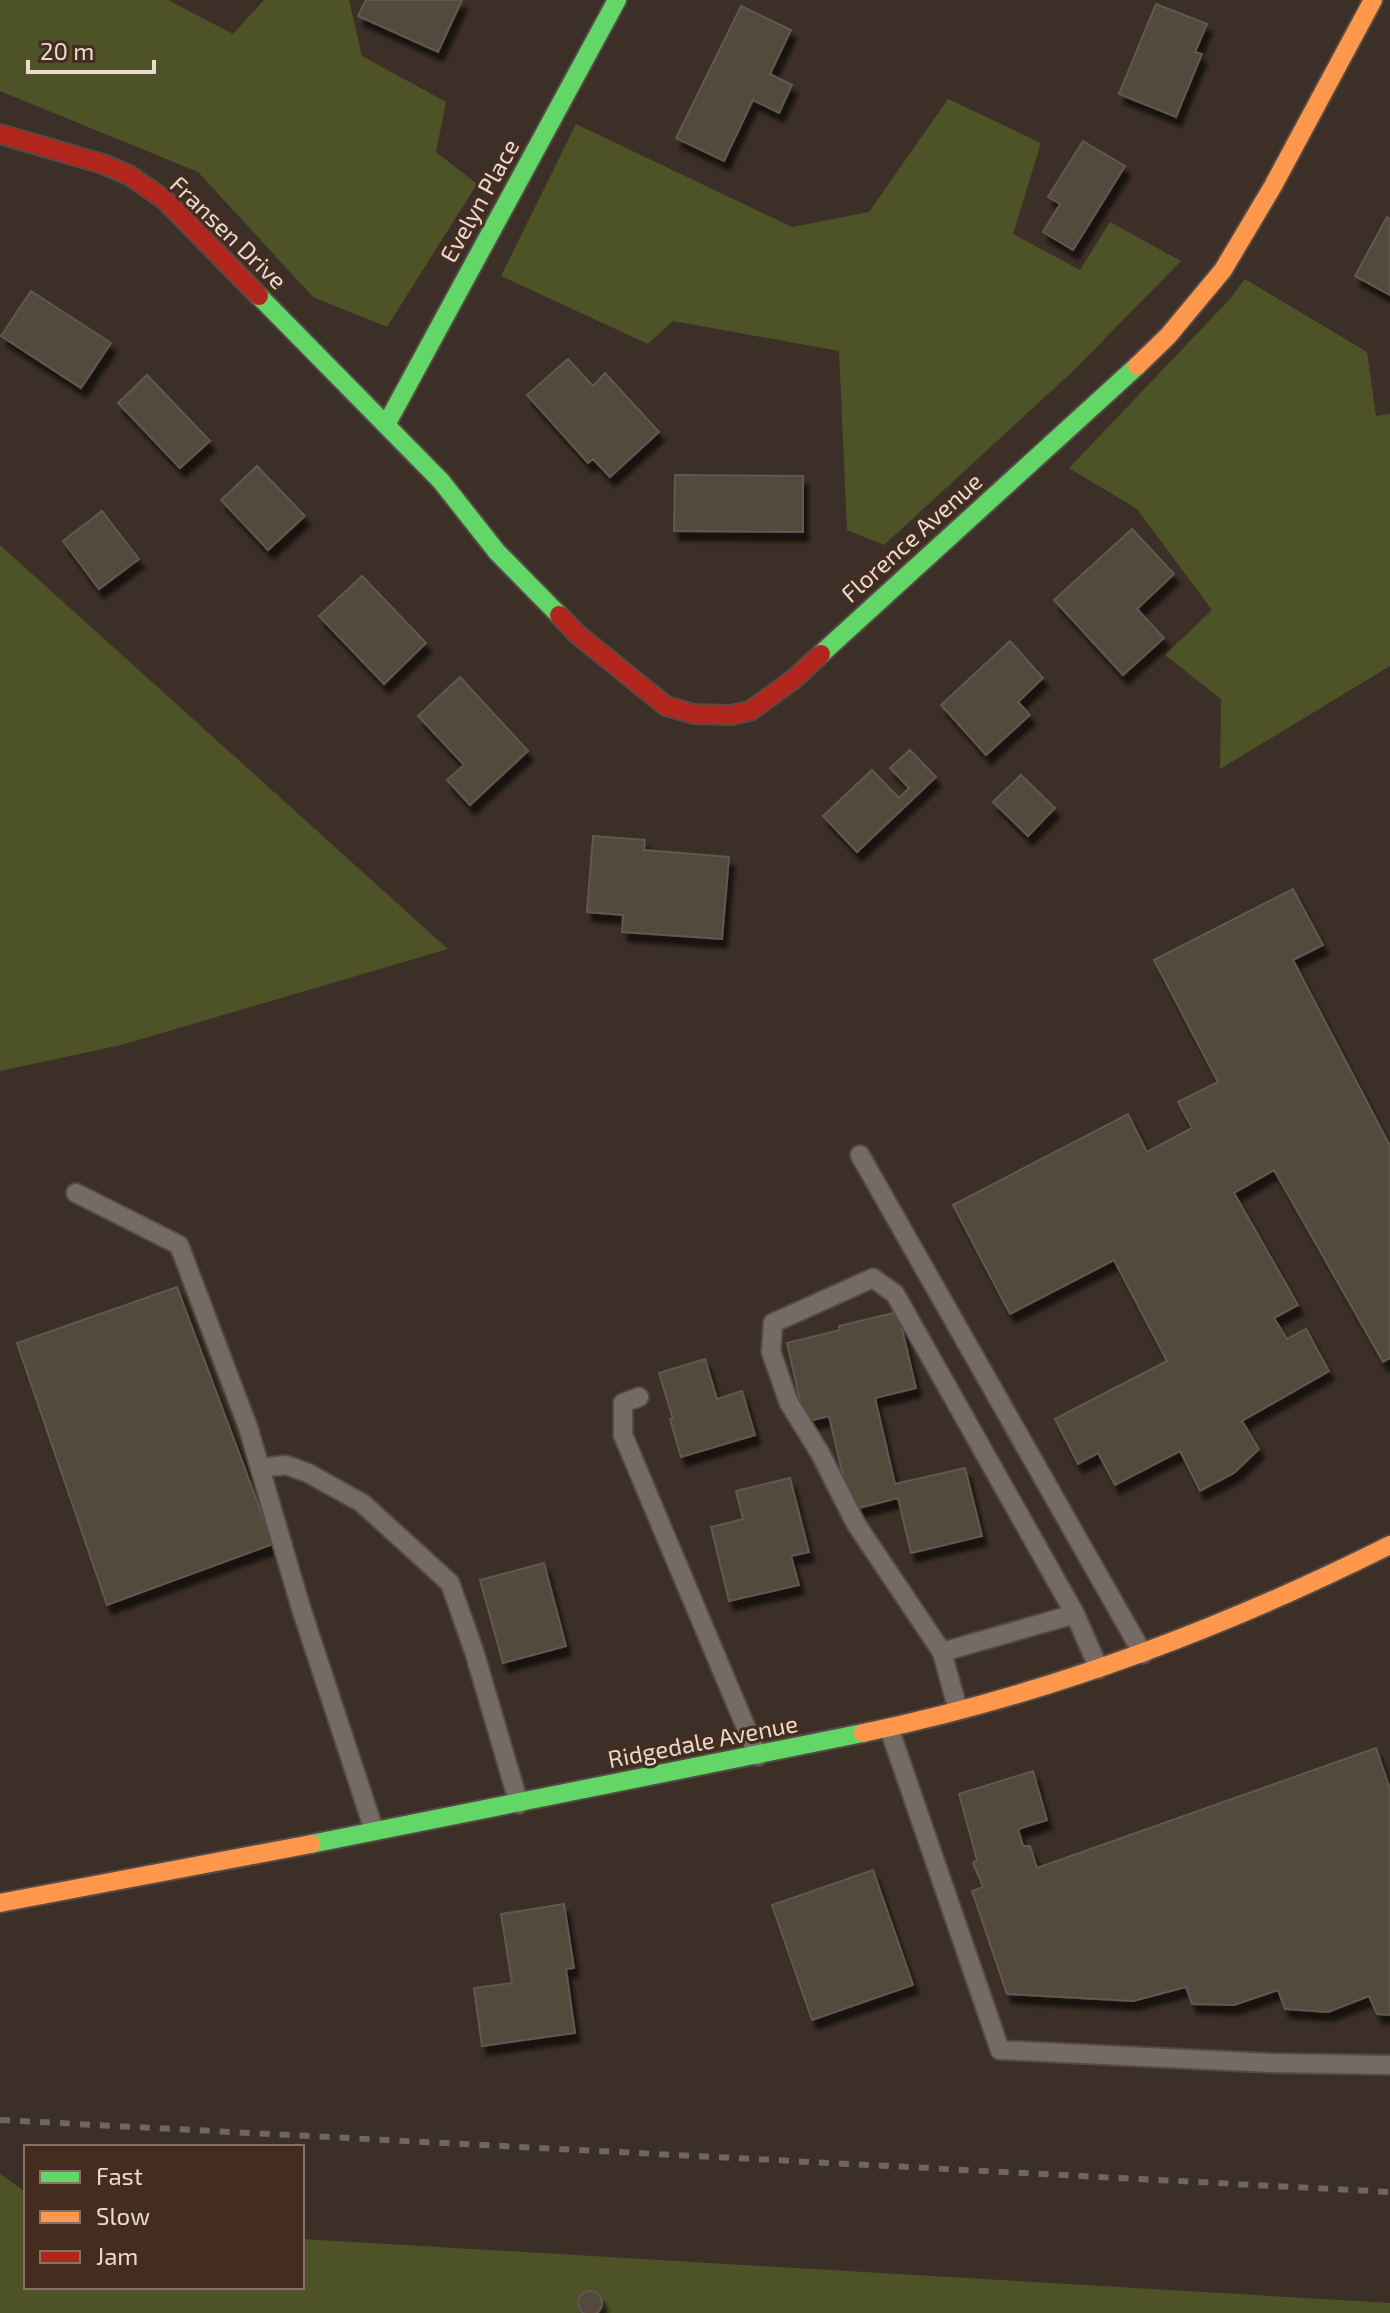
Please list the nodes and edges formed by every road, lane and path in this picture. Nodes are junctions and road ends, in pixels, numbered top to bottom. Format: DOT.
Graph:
graph roads {
  1 [pos="617,0"];
  2 [pos="1373,0"];
  3 [pos="0,134"];
  4 [pos="386,425"];
  5 [pos="860,1155"];
  6 [pos="76,1193"];
  7 [pos="639,1397"];
  8 [pos="260,1468"];
  9 [pos="1390,1545"];
  10 [pos="1075,1614"];
  11 [pos="942,1652"];
  12 [pos="1144,1654"];
  13 [pos="1099,1669"];
  14 [pos="958,1710"];
  15 [pos="889,1728"];
  16 [pos="758,1756"];
  17 [pos="519,1804"];
  18 [pos="374,1830"];
  19 [pos="0,1903"];
  20 [pos="1390,2065"];
  1 -- 4 [label="street, Evelyn Place"];
  2 -- 4 [label="street, Florence Avenue"];
  3 -- 4 [label="street, Fransen Drive"];
  5 -- 12 [label="lane"];
  6 -- 8 [label="lane"];
  7 -- 16 [label="lane"];
  8 -- 17 [label="lane"];
  8 -- 18 [label="lane"];
  9 -- 12 [label="street, Ridgedale Avenue"];
  10 -- 11 [label="lane"];
  10 -- 11 [label="lane"];
  10 -- 13 [label="lane"];
  11 -- 14 [label="lane"];
  12 -- 13 [label="street, Ridgedale Avenue"];
  13 -- 14 [label="street, Ridgedale Avenue"];
  14 -- 15 [label="street, Ridgedale Avenue"];
  15 -- 16 [label="street, Ridgedale Avenue"];
  15 -- 20 [label="lane"];
  16 -- 17 [label="street, Ridgedale Avenue"];
  17 -- 18 [label="street, Ridgedale Avenue"];
  18 -- 19 [label="street, Ridgedale Avenue"];
}
